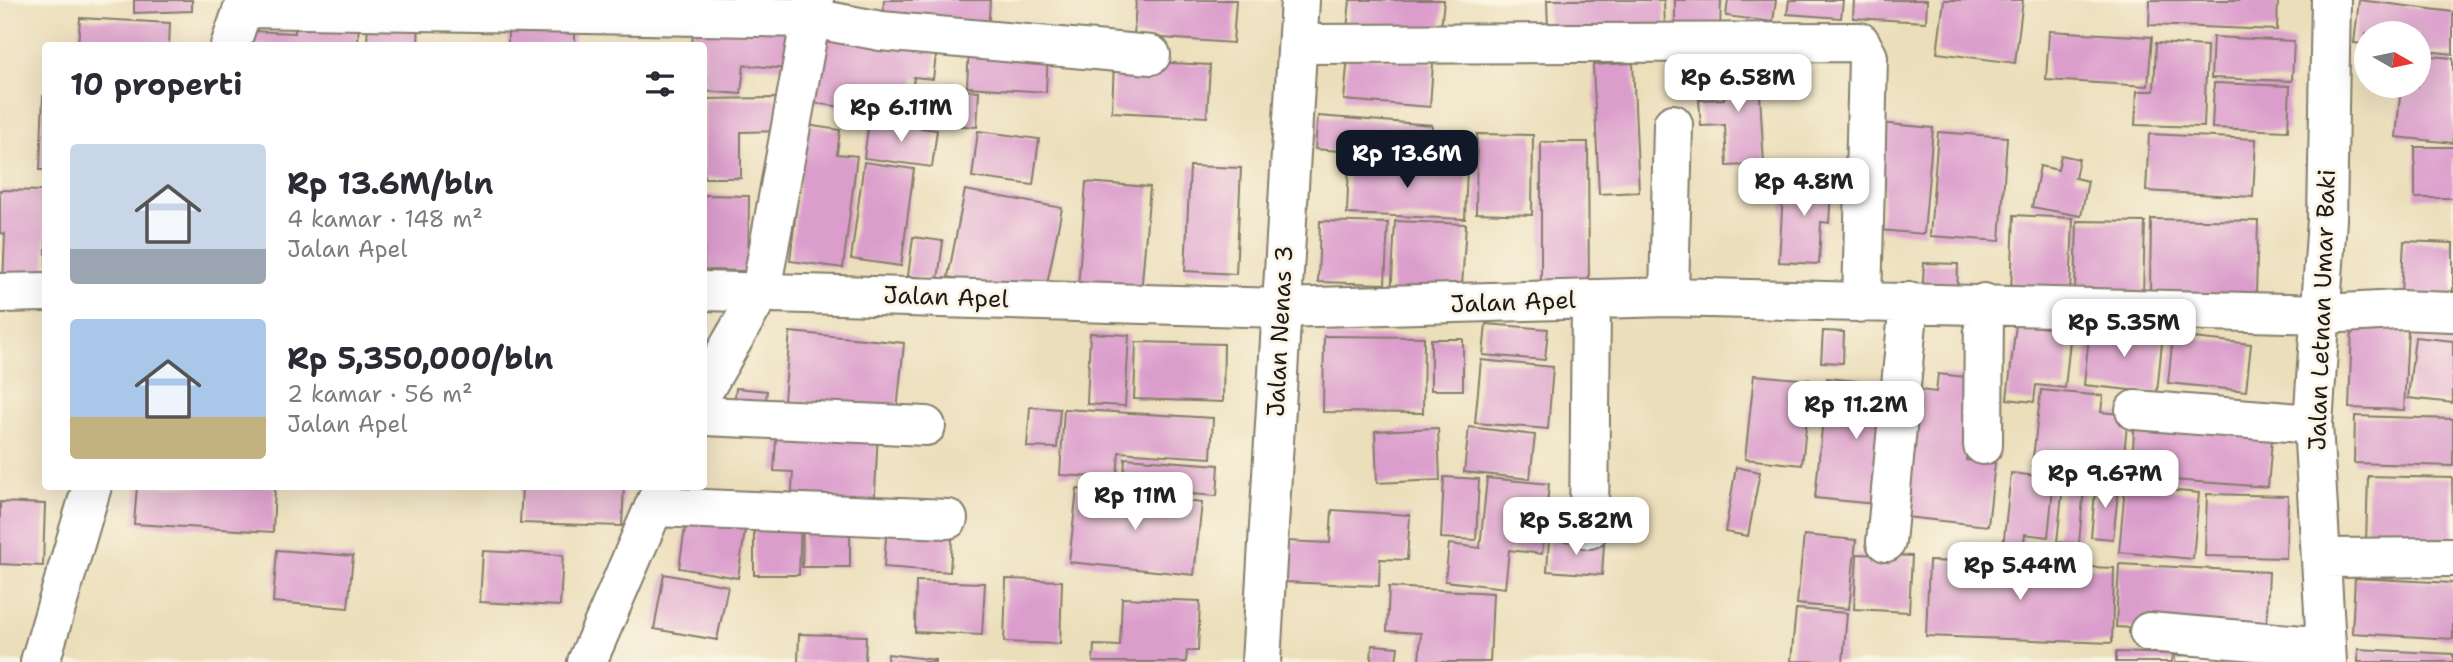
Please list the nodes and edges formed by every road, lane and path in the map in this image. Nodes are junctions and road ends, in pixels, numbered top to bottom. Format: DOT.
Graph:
graph roads {
  1 [pos="1300,0"];
  2 [pos="2331,0"];
  3 [pos="245,4"];
  4 [pos="812,9"];
  5 [pos="231,42"];
  6 [pos="1299,44"];
  7 [pos="1151,55"];
  8 [pos="1672,124"];
  9 [pos="707,290"];
  10 [pos="761,291"];
  11 [pos="42,292"];
  12 [pos="0,293"];
  13 [pos="1669,297"];
  14 [pos="1591,300"];
  15 [pos="1909,302"];
  16 [pos="1862,303"];
  17 [pos="1984,303"];
  18 [pos="1281,309"];
  19 [pos="2453,312"];
  20 [pos="2323,314"];
  21 [pos="707,385"];
  22 [pos="2135,410"];
  23 [pos="707,415"];
  24 [pos="2313,424"];
  25 [pos="926,426"];
  26 [pos="1983,445"];
  27 [pos="91,490"];
  28 [pos="659,497"];
  29 [pos="948,519"];
  30 [pos="1589,529"];
  31 [pos="1886,542"];
  32 [pos="2453,557"];
  33 [pos="2323,558"];
  34 [pos="2149,632"];
  35 [pos="2326,654"];
  36 [pos="40,662"];
  37 [pos="587,662"];
  38 [pos="1261,662"];
  1 -- 6 [label="street, Jalan Nenas 3"];
  2 -- 20 [label="street, Jalan Letnan Umar Baki"];
  3 -- 4 [label="street"];
  3 -- 5 [label="street"];
  4 -- 7 [label="street"];
  4 -- 10 [label="street"];
  6 -- 16 [label="street"];
  6 -- 18 [label="street, Jalan Nenas 3"];
  8 -- 13 [label="street"];
  9 -- 10 [label="street, Jalan Apel"];
  10 -- 18 [label="street, Jalan Apel"];
  10 -- 21 [label="street"];
  11 -- 12 [label="street"];
  13 -- 14 [label="street, Jalan Apel"];
  13 -- 16 [label="street, Jalan Apel"];
  14 -- 18 [label="street, Jalan Apel"];
  14 -- 30 [label="street"];
  15 -- 16 [label="street, Jalan Apel"];
  15 -- 17 [label="street, Jalan Apel"];
  15 -- 31 [label="street"];
  17 -- 20 [label="street, Jalan Apel"];
  17 -- 26 [label="street"];
  18 -- 38 [label="street, Jalan Nenas 3"];
  19 -- 20 [label="street, Jalan Apel"];
  20 -- 24 [label="street, Jalan Letnan Umar Baki"];
  22 -- 24 [label="street"];
  23 -- 25 [label="street"];
  24 -- 33 [label="street, Jalan Letnan Umar Baki"];
  27 -- 36 [label="street"];
  28 -- 29 [label="street"];
  28 -- 37 [label="street"];
  32 -- 33 [label="street"];
  33 -- 35 [label="street, Jalan Letnan Umar Baki"];
  34 -- 35 [label="street"];
}
